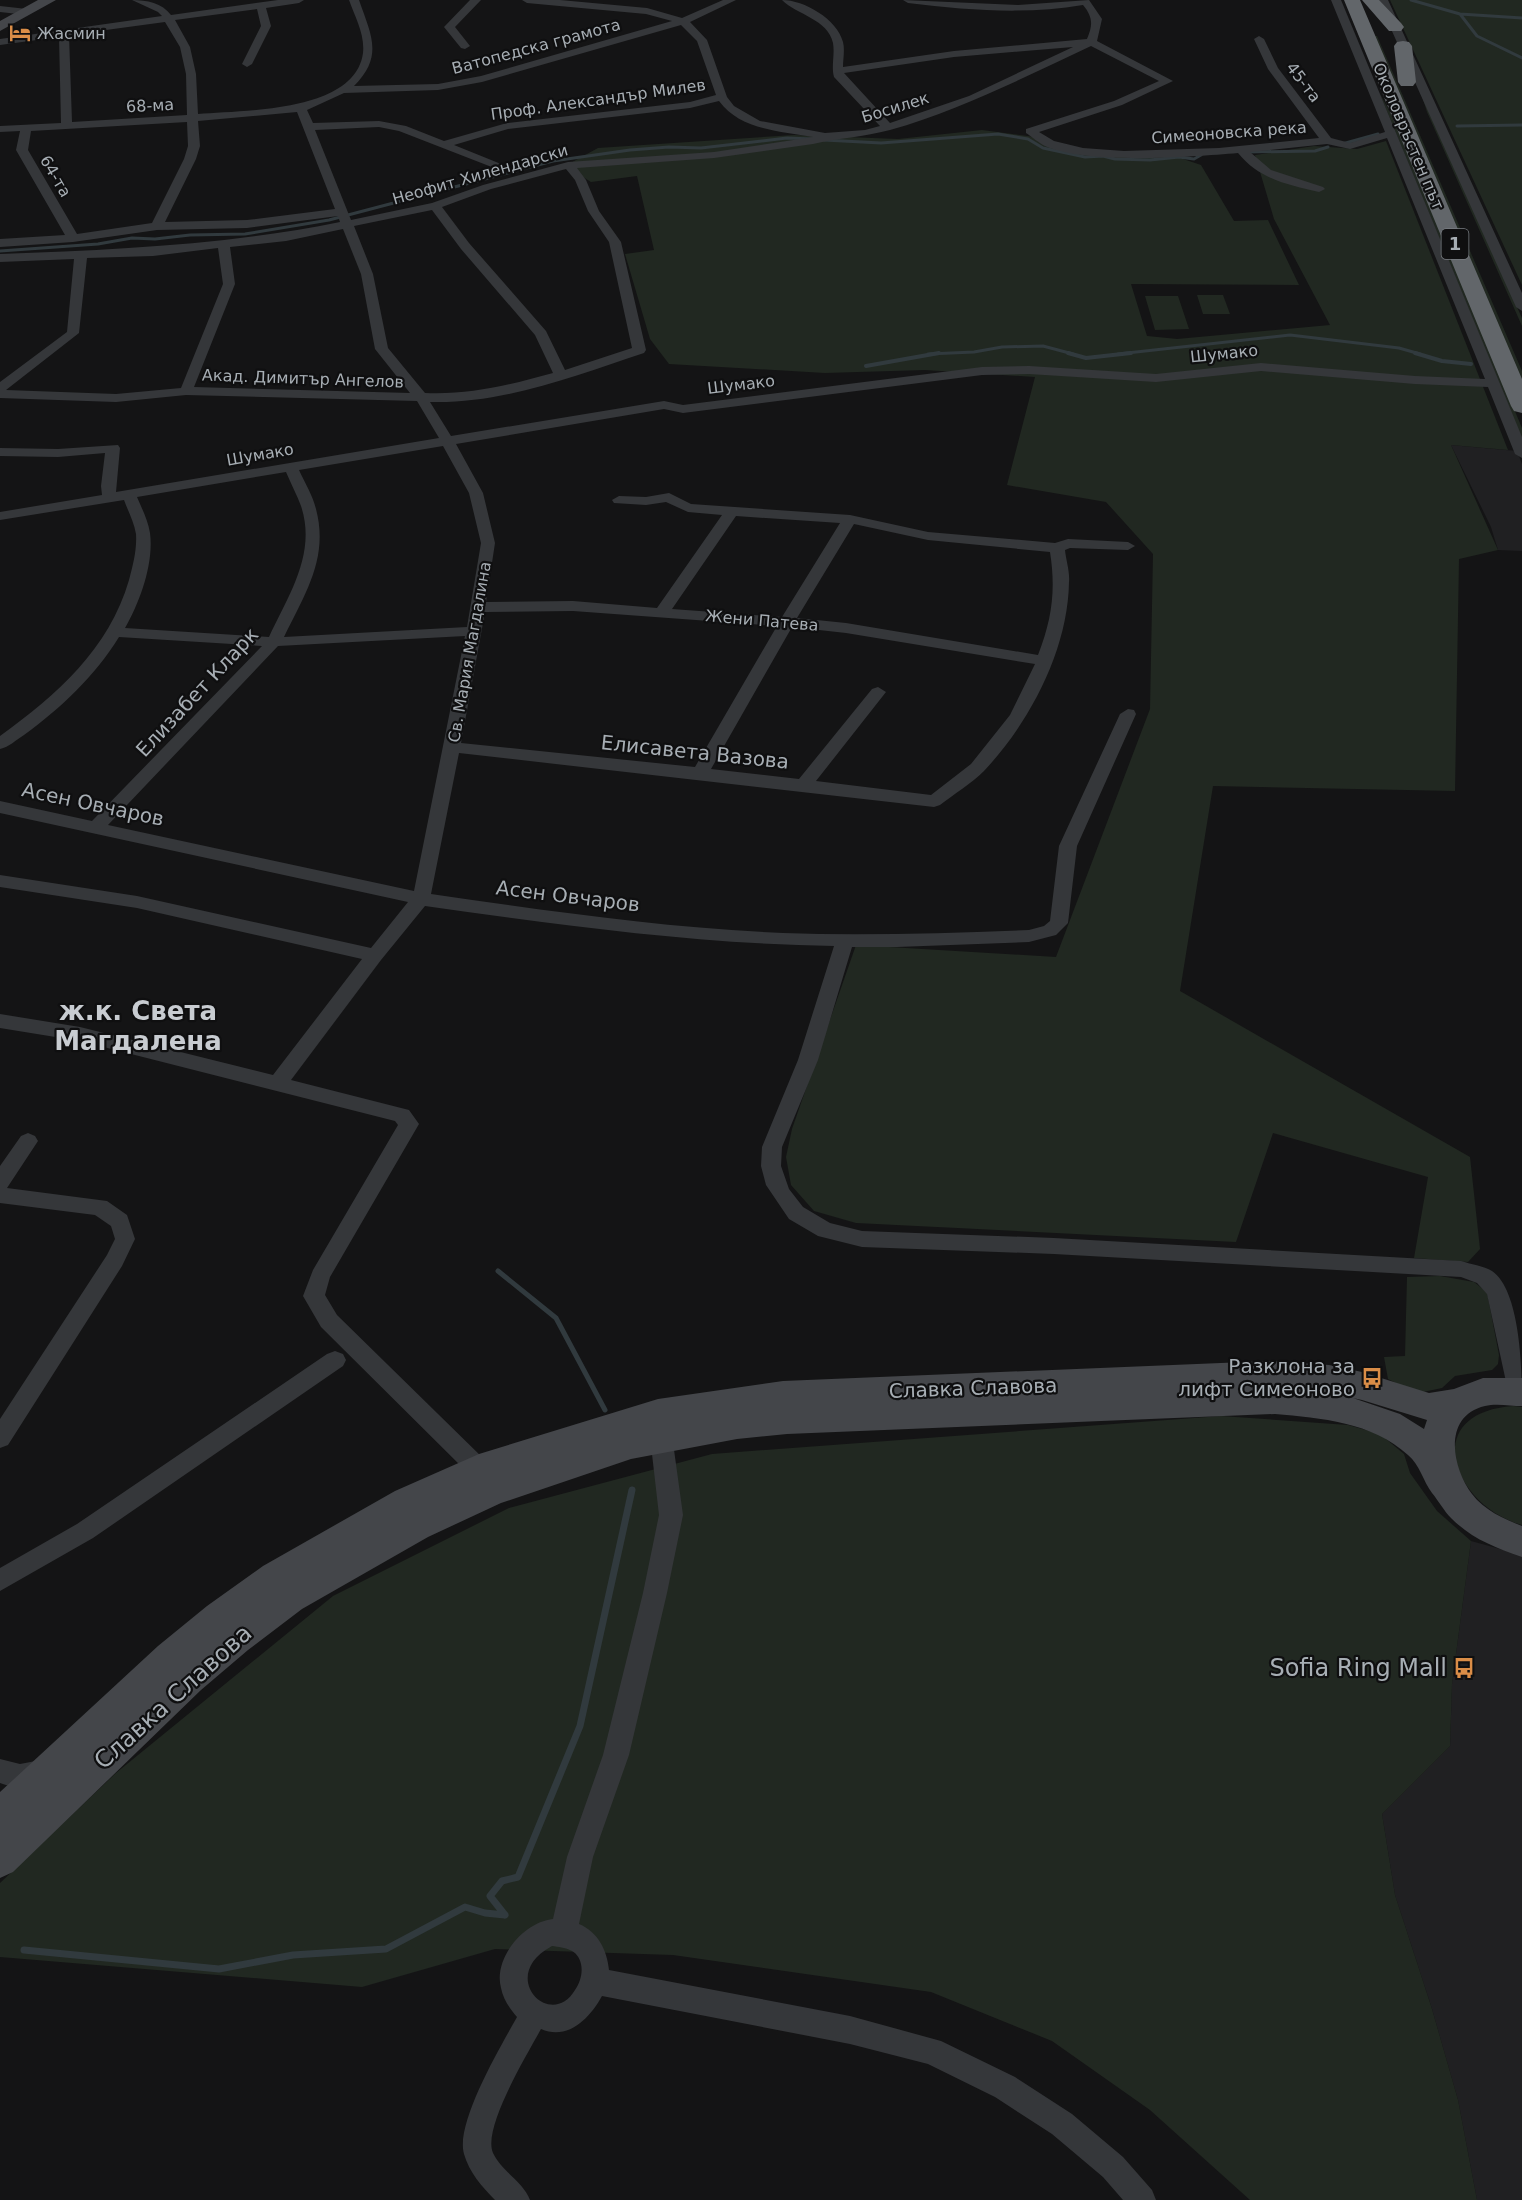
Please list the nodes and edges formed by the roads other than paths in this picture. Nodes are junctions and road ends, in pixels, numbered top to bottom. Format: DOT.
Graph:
graph roads {
  1 [pos="49,0"];
  2 [pos="137,0"];
  3 [pos="298,0"];
  4 [pos="354,0"];
  5 [pos="476,0"];
  6 [pos="527,0"];
  7 [pos="731,0"];
  8 [pos="787,0"];
  9 [pos="908,0"];
  10 [pos="1336,0"];
  11 [pos="1352,0"];
  12 [pos="1370,0"];
  13 [pos="1383,0"];
  14 [pos="1084,1"];
  15 [pos="603,3"];
  16 [pos="261,6"];
  17 [pos="0,9"];
  18 [pos="27,12"];
  19 [pos="169,19"];
  20 [pos="683,21"];
  21 [pos="0,27"];
  22 [pos="1395,27"];
  23 [pos="64,34"];
  24 [pos="1259,39"];
  25 [pos="0,42"];
  26 [pos="1091,42"];
  27 [pos="1354,44"];
  28 [pos="465,46"];
  29 [pos="1403,46"];
  30 [pos="247,64"];
  31 [pos="837,70"];
  32 [pos="1397,82"];
  33 [pos="343,90"];
  34 [pos="722,97"];
  35 [pos="301,108"];
  36 [pos="192,118"];
  37 [pos="67,125"];
  38 [pos="888,127"];
  39 [pos="26,128"];
  40 [pos="307,128"];
  41 [pos="0,129"];
  42 [pos="1390,134"];
  43 [pos="819,139"];
  44 [pos="1327,141"];
  45 [pos="445,144"];
  46 [pos="1242,150"];
  47 [pos="568,165"];
  48 [pos="502,168"];
  49 [pos="1319,189"];
  50 [pos="435,206"];
  51 [pos="343,219"];
  52 [pos="158,226"];
  53 [pos="73,238"];
  54 [pos="0,243"];
  55 [pos="224,245"];
  56 [pos="81,254"];
  57 [pos="29,256"];
  58 [pos="0,258"];
  59 [pos="0,270"];
  60 [pos="1522,308"];
  61 [pos="1513,328"];
  62 [pos="561,375"];
  63 [pos="1492,383"];
  64 [pos="0,388"];
  65 [pos="186,391"];
  66 [pos="0,394"];
  67 [pos="422,399"];
  68 [pos="1522,406"];
  69 [pos="448,441"];
  70 [pos="0,452"];
  71 [pos="1522,454"];
  72 [pos="291,467"];
  73 [pos="129,495"];
  74 [pos="110,498"];
  75 [pos="619,500"];
  76 [pos="732,511"];
  77 [pos="0,516"];
  78 [pos="850,519"];
  79 [pos="1128,546"];
  80 [pos="1057,548"];
  81 [pos="478,607"];
  82 [pos="662,612"];
  83 [pos="787,622"];
  84 [pos="474,631"];
  85 [pos="116,632"];
  86 [pos="274,642"];
  87 [pos="1044,662"];
  88 [pos="878,692"];
  89 [pos="1128,714"];
  90 [pos="0,744"];
  91 [pos="452,747"];
  92 [pos="700,773"];
  93 [pos="804,785"];
  94 [pos="0,807"];
  95 [pos="95,828"];
  96 [pos="0,881"];
  97 [pos="421,899"];
  98 [pos="845,940"];
  99 [pos="375,955"];
  100 [pos="0,1021"];
  101 [pos="277,1084"];
  102 [pos="28,1141"];
  103 [pos="0,1182"];
  104 [pos="0,1195"];
  105 [pos="335,1360"];
  106 [pos="1520,1391"];
  107 [pos="1471,1396"];
  108 [pos="660,1426"];
  109 [pos="0,1438"];
  110 [pos="485,1480"];
  111 [pos="1445,1484"];
  112 [pos="1522,1542"];
  113 [pos="0,1580"];
  114 [pos="54,1766"];
  115 [pos="0,1771"];
  116 [pos="3,1839"];
  117 [pos="564,1932"];
  118 [pos="596,1981"];
  119 [pos="534,2014"];
  120 [pos="516,2200"];
  121 [pos="1142,2200"];
  1 -- 18 [label="street"];
  2 -- 19 [label="street"];
  3 -- 16 [label="street"];
  4 -- 33 [label="street"];
  5 -- 28 [label="street"];
  6 -- 15 [label="street"];
  7 -- 20 [label="street, Ватопедска грамота"];
  8 -- 31 [label="street"];
  9 -- 14 [label="street"];
  10 -- 27 [label="street"];
  11 -- 27 [label="highway"];
  11 -- 32 [label="highway, Околовръстен път / 1"];
  12 -- 22 [label="highway"];
  12 -- 32 [label="highway, Околовръстен път / 1"];
  13 -- 22 [label="street"];
  14 -- 26 [label="street"];
  15 -- 20 [label="street"];
  16 -- 19 [label="street"];
  16 -- 30 [label="street"];
  17 -- 18 [label="street"];
  18 -- 21 [label="street"];
  19 -- 23 [label="street"];
  19 -- 36 [label="street"];
  20 -- 33 [label="street, Ватопедска грамота"];
  20 -- 34 [label="street, Босилек"];
  22 -- 29 [label="street"];
  23 -- 25 [label="street"];
  23 -- 37 [label="street"];
  24 -- 44 [label="street, 45-та"];
  26 -- 31 [label="street"];
  26 -- 38 [label="street, Босилек"];
  26 -- 46 [label="street, Симеоновска река"];
  27 -- 32 [label="highway"];
  27 -- 42 [label="street"];
  29 -- 32 [label="highway"];
  29 -- 60 [label="street"];
  31 -- 38 [label="street"];
  32 -- 61 [label="highway, Околовръстен път / 1"];
  32 -- 68 [label="highway, Околовръстен път / 1"];
  33 -- 35 [label="street"];
  34 -- 43 [label="street, Босилек"];
  34 -- 45 [label="street, Проф. Александър Милев"];
  35 -- 36 [label="street, 68-ма"];
  35 -- 40 [label="street, Св. Мария Магдалина"];
  36 -- 37 [label="street, 68-ма"];
  36 -- 52 [label="street"];
  37 -- 39 [label="street, 68-ма"];
  38 -- 43 [label="street, Босилек"];
  39 -- 41 [label="street, 68-ма"];
  39 -- 53 [label="street, 64-та"];
  40 -- 45 [label="street"];
  40 -- 51 [label="street, Св. Мария Магдалина"];
  42 -- 44 [label="street, Симеоновска река"];
  42 -- 63 [label="street"];
  43 -- 47 [label="street, Неофит Хилендарски"];
  44 -- 46 [label="street, Симеоновска река"];
  45 -- 48 [label="street"];
  46 -- 49 [label="street"];
  47 -- 50 [label="street, Неофит Хилендарски"];
  47 -- 62 [label="street, Акад. Димитър Ангелов"];
  50 -- 51 [label="street, Неофит Хилендарски"];
  50 -- 62 [label="street"];
  51 -- 52 [label="street, Неофит Хилендарски"];
  51 -- 55 [label="street, Неофит Хилендарски"];
  51 -- 67 [label="street, Св. Мария Магдалина"];
  52 -- 53 [label="street, Неофит Хилендарски"];
  53 -- 54 [label="street, Неофит Хилендарски"];
  55 -- 56 [label="street, Неофит Хилендарски"];
  55 -- 65 [label="street"];
  56 -- 57 [label="street, Неофит Хилендарски"];
  56 -- 64 [label="street"];
  57 -- 58 [label="street, Неофит Хилендарски"];
  57 -- 59 [label="street"];
  62 -- 67 [label="street, Акад. Димитър Ангелов"];
  63 -- 69 [label="street, Шумако"];
  63 -- 71 [label="street"];
  65 -- 66 [label="street, Акад. Димитър Ангелов"];
  65 -- 67 [label="street, Акад. Димитър Ангелов"];
  67 -- 69 [label="street, Св. Мария Магдалина"];
  69 -- 72 [label="street, Шумако"];
  69 -- 81 [label="street, Св. Мария Магдалина"];
  70 -- 74 [label="street"];
  72 -- 73 [label="street, Шумако"];
  72 -- 86 [label="street, Елизабет Кларк"];
  73 -- 74 [label="street, Шумако"];
  73 -- 85 [label="street"];
  74 -- 77 [label="street, Шумако"];
  75 -- 76 [label="street"];
  76 -- 78 [label="street"];
  76 -- 82 [label="street"];
  78 -- 80 [label="street"];
  78 -- 83 [label="street"];
  79 -- 80 [label="street"];
  80 -- 87 [label="street"];
  81 -- 82 [label="street, Жени Патева"];
  81 -- 84 [label="street, Св. Мария Магдалина"];
  82 -- 83 [label="street, Жени Патева"];
  83 -- 87 [label="street, Жени Патева"];
  83 -- 92 [label="street"];
  84 -- 86 [label="street"];
  84 -- 91 [label="street, Св. Мария Магдалина"];
  85 -- 86 [label="street"];
  85 -- 90 [label="street"];
  86 -- 95 [label="street, Елизабет Кларк"];
  87 -- 93 [label="street, Елисавета Вазова"];
  88 -- 93 [label="street"];
  89 -- 98 [label="street, Асен Овчаров"];
  91 -- 92 [label="street, Елисавета Вазова"];
  91 -- 97 [label="street, Св. Мария Магдалина"];
  92 -- 93 [label="street, Елисавета Вазова"];
  94 -- 95 [label="street, Асен Овчаров"];
  95 -- 97 [label="street, Асен Овчаров"];
  96 -- 99 [label="street"];
  97 -- 98 [label="street, Асен Овчаров"];
  97 -- 99 [label="street, Св. Мария Магдалина"];
  98 -- 106 [label="street"];
  99 -- 101 [label="street, Св. Мария Магдалина"];
  100 -- 101 [label="street"];
  101 -- 110 [label="street"];
  102 -- 103 [label="street"];
  104 -- 109 [label="street"];
  105 -- 113 [label="street"];
  106 -- 107 [label="street, Славка Славова"];
  107 -- 108 [label="street, Славка Славова"];
  107 -- 111 [label="street"];
  108 -- 110 [label="street, Славка Славова"];
  108 -- 111 [label="street, Славка Славова"];
  108 -- 117 [label="street"];
  110 -- 114 [label="street, Славка Славова"];
  110 -- 116 [label="street, Славка Славова"];
  111 -- 112 [label="street"];
  114 -- 115 [label="street"];
  114 -- 116 [label="street, Славка Славова"];
  117 -- 118 [label="street"];
  117 -- 119 [label="street"];
  118 -- 119 [label="street"];
  118 -- 121 [label="street"];
  119 -- 120 [label="street"];
}
